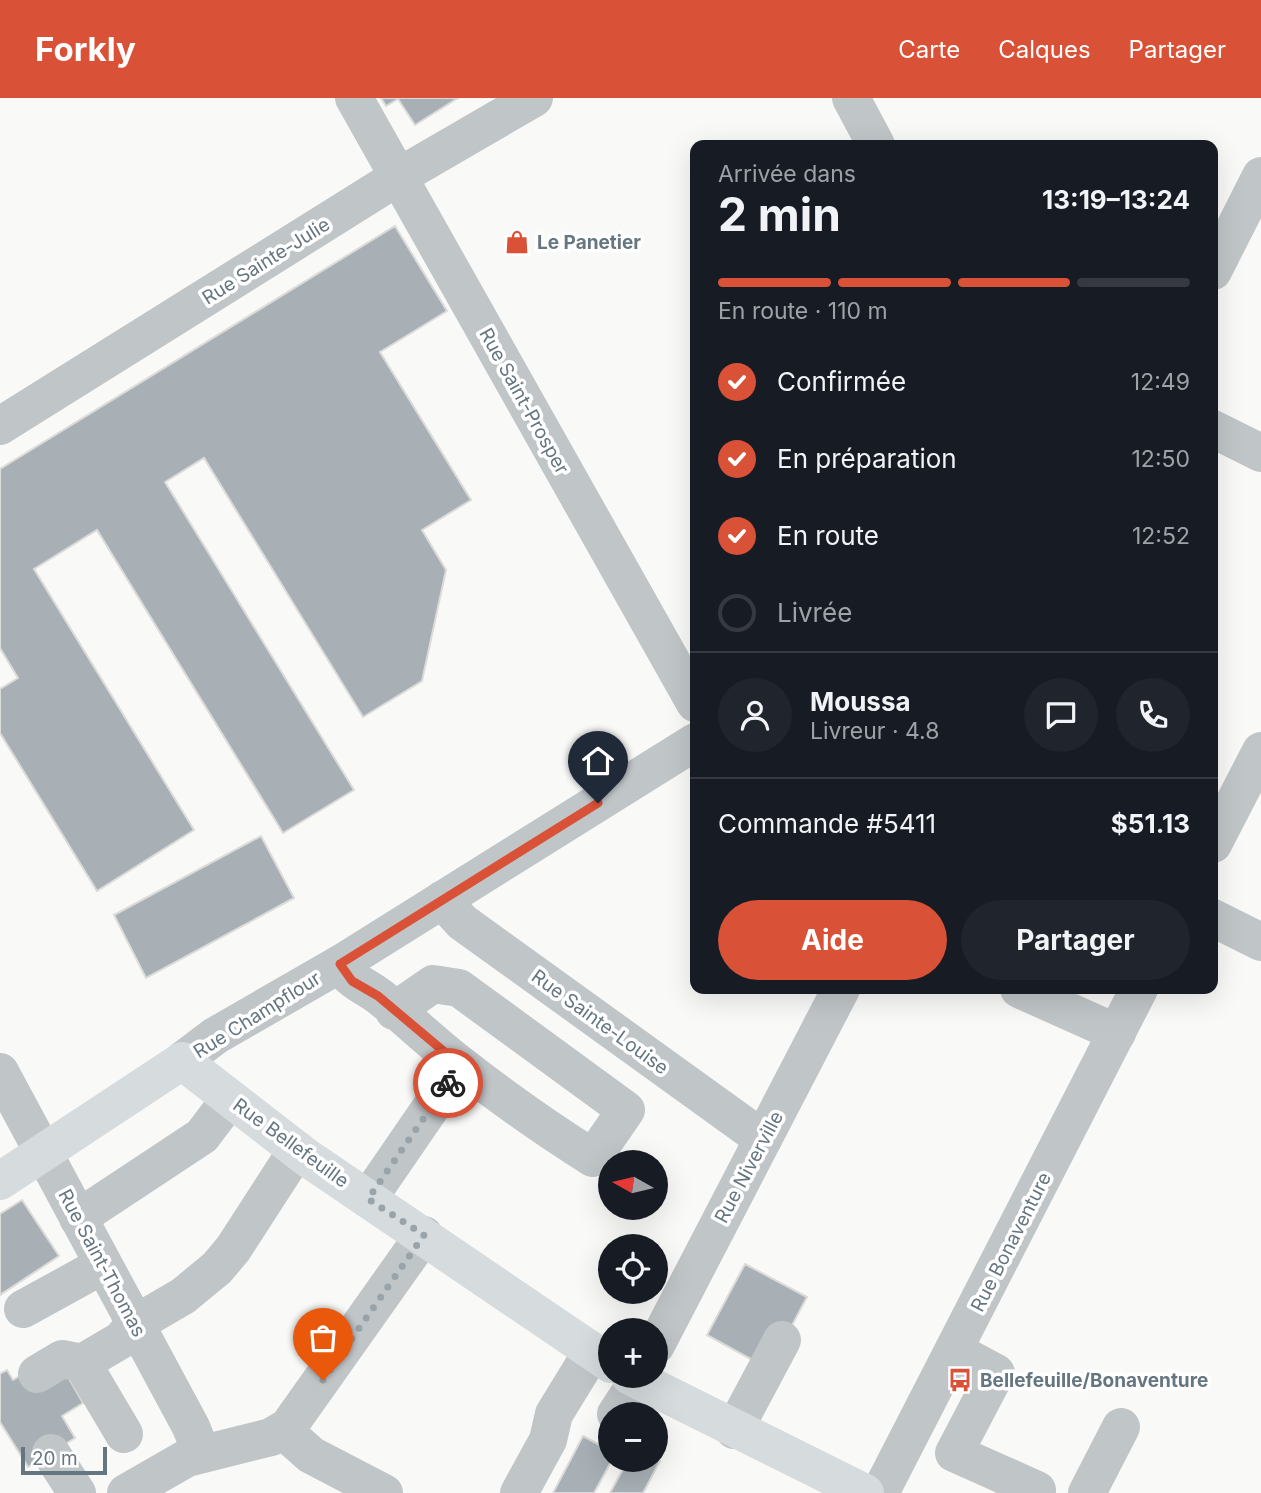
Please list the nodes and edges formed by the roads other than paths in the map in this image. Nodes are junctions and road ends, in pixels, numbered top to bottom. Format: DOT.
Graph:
graph roads {
  1 [pos="354,98"];
  2 [pos="534,98"];
  3 [pos="851,98"];
  4 [pos="873,140"];
  5 [pos="1261,176"];
  6 [pos="398,177"];
  7 [pos="1218,261"];
  8 [pos="0,426"];
  9 [pos="1218,432"];
  10 [pos="1261,453"];
  11 [pos="690,694"];
  12 [pos="690,746"];
  13 [pos="1261,751"];
  14 [pos="1218,834"];
  15 [pos="442,900"];
  16 [pos="1218,920"];
  17 [pos="1261,942"];
  18 [pos="340,964"];
  19 [pos="838,994"];
  20 [pos="1030,994"];
  21 [pos="1136,994"];
  22 [pos="394,1011"];
  23 [pos="1117,1032"];
  24 [pos="182,1061"];
  25 [pos="460,1065"];
  26 [pos="0,1072"];
  27 [pos="230,1099"];
  28 [pos="763,1139"];
  29 [pos="297,1150"];
  30 [pos="44,1154"];
  31 [pos="0,1181"];
  32 [pos="368,1199"];
  33 [pos="78,1218"];
  34 [pos="424,1235"];
  35 [pos="103,1265"];
  36 [pos="23,1309"];
  37 [pos="668,1322"];
  38 [pos="135,1324"];
  39 [pos="782,1340"];
  40 [pos="955,1351"];
  41 [pos="598,1352"];
  42 [pos="598,1385"];
  43 [pos="658,1388"];
  44 [pos="1122,1427"];
  45 [pos="734,1430"];
  46 [pos="284,1431"];
  47 [pos="124,1434"];
  48 [pos="51,1453"];
  49 [pos="202,1454"];
  50 [pos="1039,1492"];
  51 [pos="77,1493"];
  52 [pos="126,1493"];
  53 [pos="384,1493"];
  54 [pos="519,1493"];
  55 [pos="865,1493"];
  56 [pos="880,1493"];
  57 [pos="1087,1493"];
  1 -- 6 [label="street, Rue Saint-Prosper"];
  2 -- 6 [label="street, Rue Sainte-Julie"];
  3 -- 4 [label="street"];
  5 -- 7 [label="street"];
  6 -- 8 [label="street, Rue Sainte-Julie"];
  6 -- 11 [label="street, Rue Saint-Prosper"];
  9 -- 10 [label="street"];
  12 -- 15 [label="street, Rue Champflour"];
  13 -- 14 [label="street"];
  15 -- 18 [label="street, Rue Champflour"];
  15 -- 28 [label="street, Rue Sainte-Louise"];
  16 -- 17 [label="street"];
  18 -- 22 [label="street"];
  18 -- 24 [label="street, Rue Champflour"];
  19 -- 28 [label="street, Rue Niverville"];
  20 -- 23 [label="street"];
  21 -- 23 [label="street, Rue Bonaventure"];
  22 -- 25 [label="street"];
  22 -- 25 [label="street"];
  23 -- 40 [label="street, Rue Bonaventure"];
  24 -- 27 [label="main road, Rue Bellefeuille"];
  24 -- 30 [label="main road, Rue Champflour"];
  25 -- 32 [label="street"];
  26 -- 30 [label="street, Rue Saint-Thomas"];
  27 -- 29 [label="main road, Rue Bellefeuille"];
  27 -- 33 [label="street"];
  28 -- 37 [label="street, Rue Niverville"];
  29 -- 32 [label="main road, Rue Bellefeuille"];
  29 -- 38 [label="street"];
  30 -- 31 [label="main road, Rue Champflour"];
  30 -- 33 [label="street, Rue Saint-Thomas"];
  32 -- 34 [label="main road, Rue Bellefeuille"];
  33 -- 35 [label="street, Rue Saint-Thomas"];
  34 -- 41 [label="main road, Rue Bellefeuille"];
  34 -- 46 [label="street"];
  35 -- 36 [label="street"];
  35 -- 38 [label="street, Rue Saint-Thomas"];
  38 -- 47 [label="street"];
  38 -- 49 [label="street, Rue Saint-Thomas"];
  39 -- 45 [label="street"];
  40 -- 50 [label="street"];
  40 -- 56 [label="street, Rue Bonaventure"];
  42 -- 54 [label="street"];
  43 -- 45 [label="main road, Rue Bellefeuille"];
  44 -- 57 [label="street"];
  45 -- 55 [label="main road, Rue Bellefeuille"];
  46 -- 49 [label="street"];
  46 -- 53 [label="street"];
  48 -- 51 [label="street"];
  49 -- 52 [label="street"];
}
